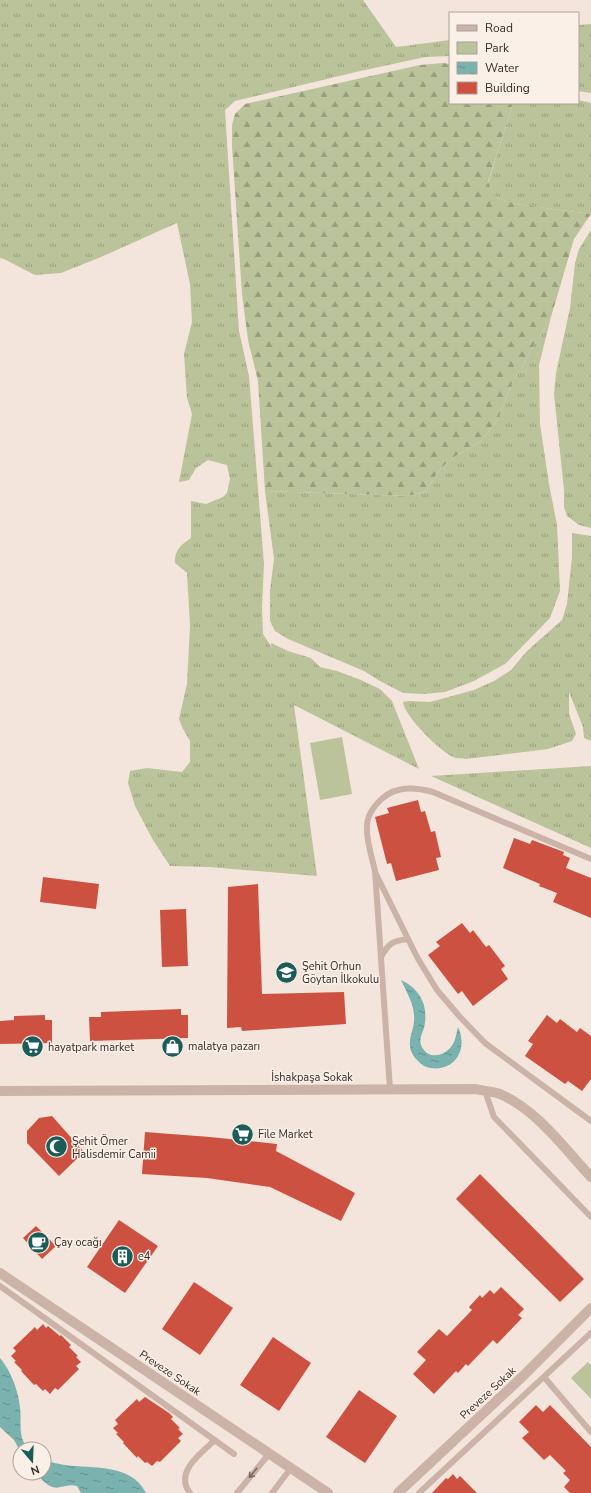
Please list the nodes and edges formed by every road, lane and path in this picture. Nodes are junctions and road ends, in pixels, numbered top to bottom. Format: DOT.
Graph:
graph roads {
  1 [pos="591,859"];
  2 [pos="375,871"];
  3 [pos="408,939"];
  4 [pos="381,957"];
  5 [pos="390,1089"];
  6 [pos="0,1091"];
  7 [pos="486,1091"];
  8 [pos="591,1121"];
  9 [pos="591,1177"];
  10 [pos="591,1217"];
  11 [pos="0,1273"];
  12 [pos="0,1286"];
  13 [pos="591,1308"];
  14 [pos="591,1333"];
  15 [pos="544,1377"];
  16 [pos="591,1432"];
  17 [pos="215,1440"];
  18 [pos="234,1454"];
  19 [pos="269,1454"];
  20 [pos="290,1468"];
  21 [pos="190,1493"];
  22 [pos="237,1493"];
  23 [pos="272,1493"];
  24 [pos="328,1493"];
  25 [pos="398,1493"];
  26 [pos="419,1493"];
  1 -- 2 [label="lane"];
  2 -- 3 [label="lane"];
  2 -- 4 [label="lane"];
  3 -- 4 [label="lane"];
  3 -- 8 [label="lane"];
  4 -- 5 [label="lane"];
  5 -- 6 [label="street, İshakpaşa Sokak"];
  5 -- 7 [label="street, İshakpaşa Sokak"];
  7 -- 9 [label="street, İshakpaşa Sokak"];
  7 -- 10 [label="lane"];
  11 -- 19 [label="street, Preveze Sokak"];
  12 -- 17 [label="lane"];
  13 -- 25 [label="street, Preveze Sokak"];
  14 -- 15 [label="lane"];
  15 -- 16 [label="lane"];
  15 -- 26 [label="lane"];
  17 -- 18 [label="lane"];
  17 -- 21 [label="lane"];
  19 -- 20 [label="street, Preveze Sokak"];
  19 -- 22 [label="lane, one-way"];
  20 -- 23 [label="lane"];
  20 -- 24 [label="street, Preveze Sokak"];
}
